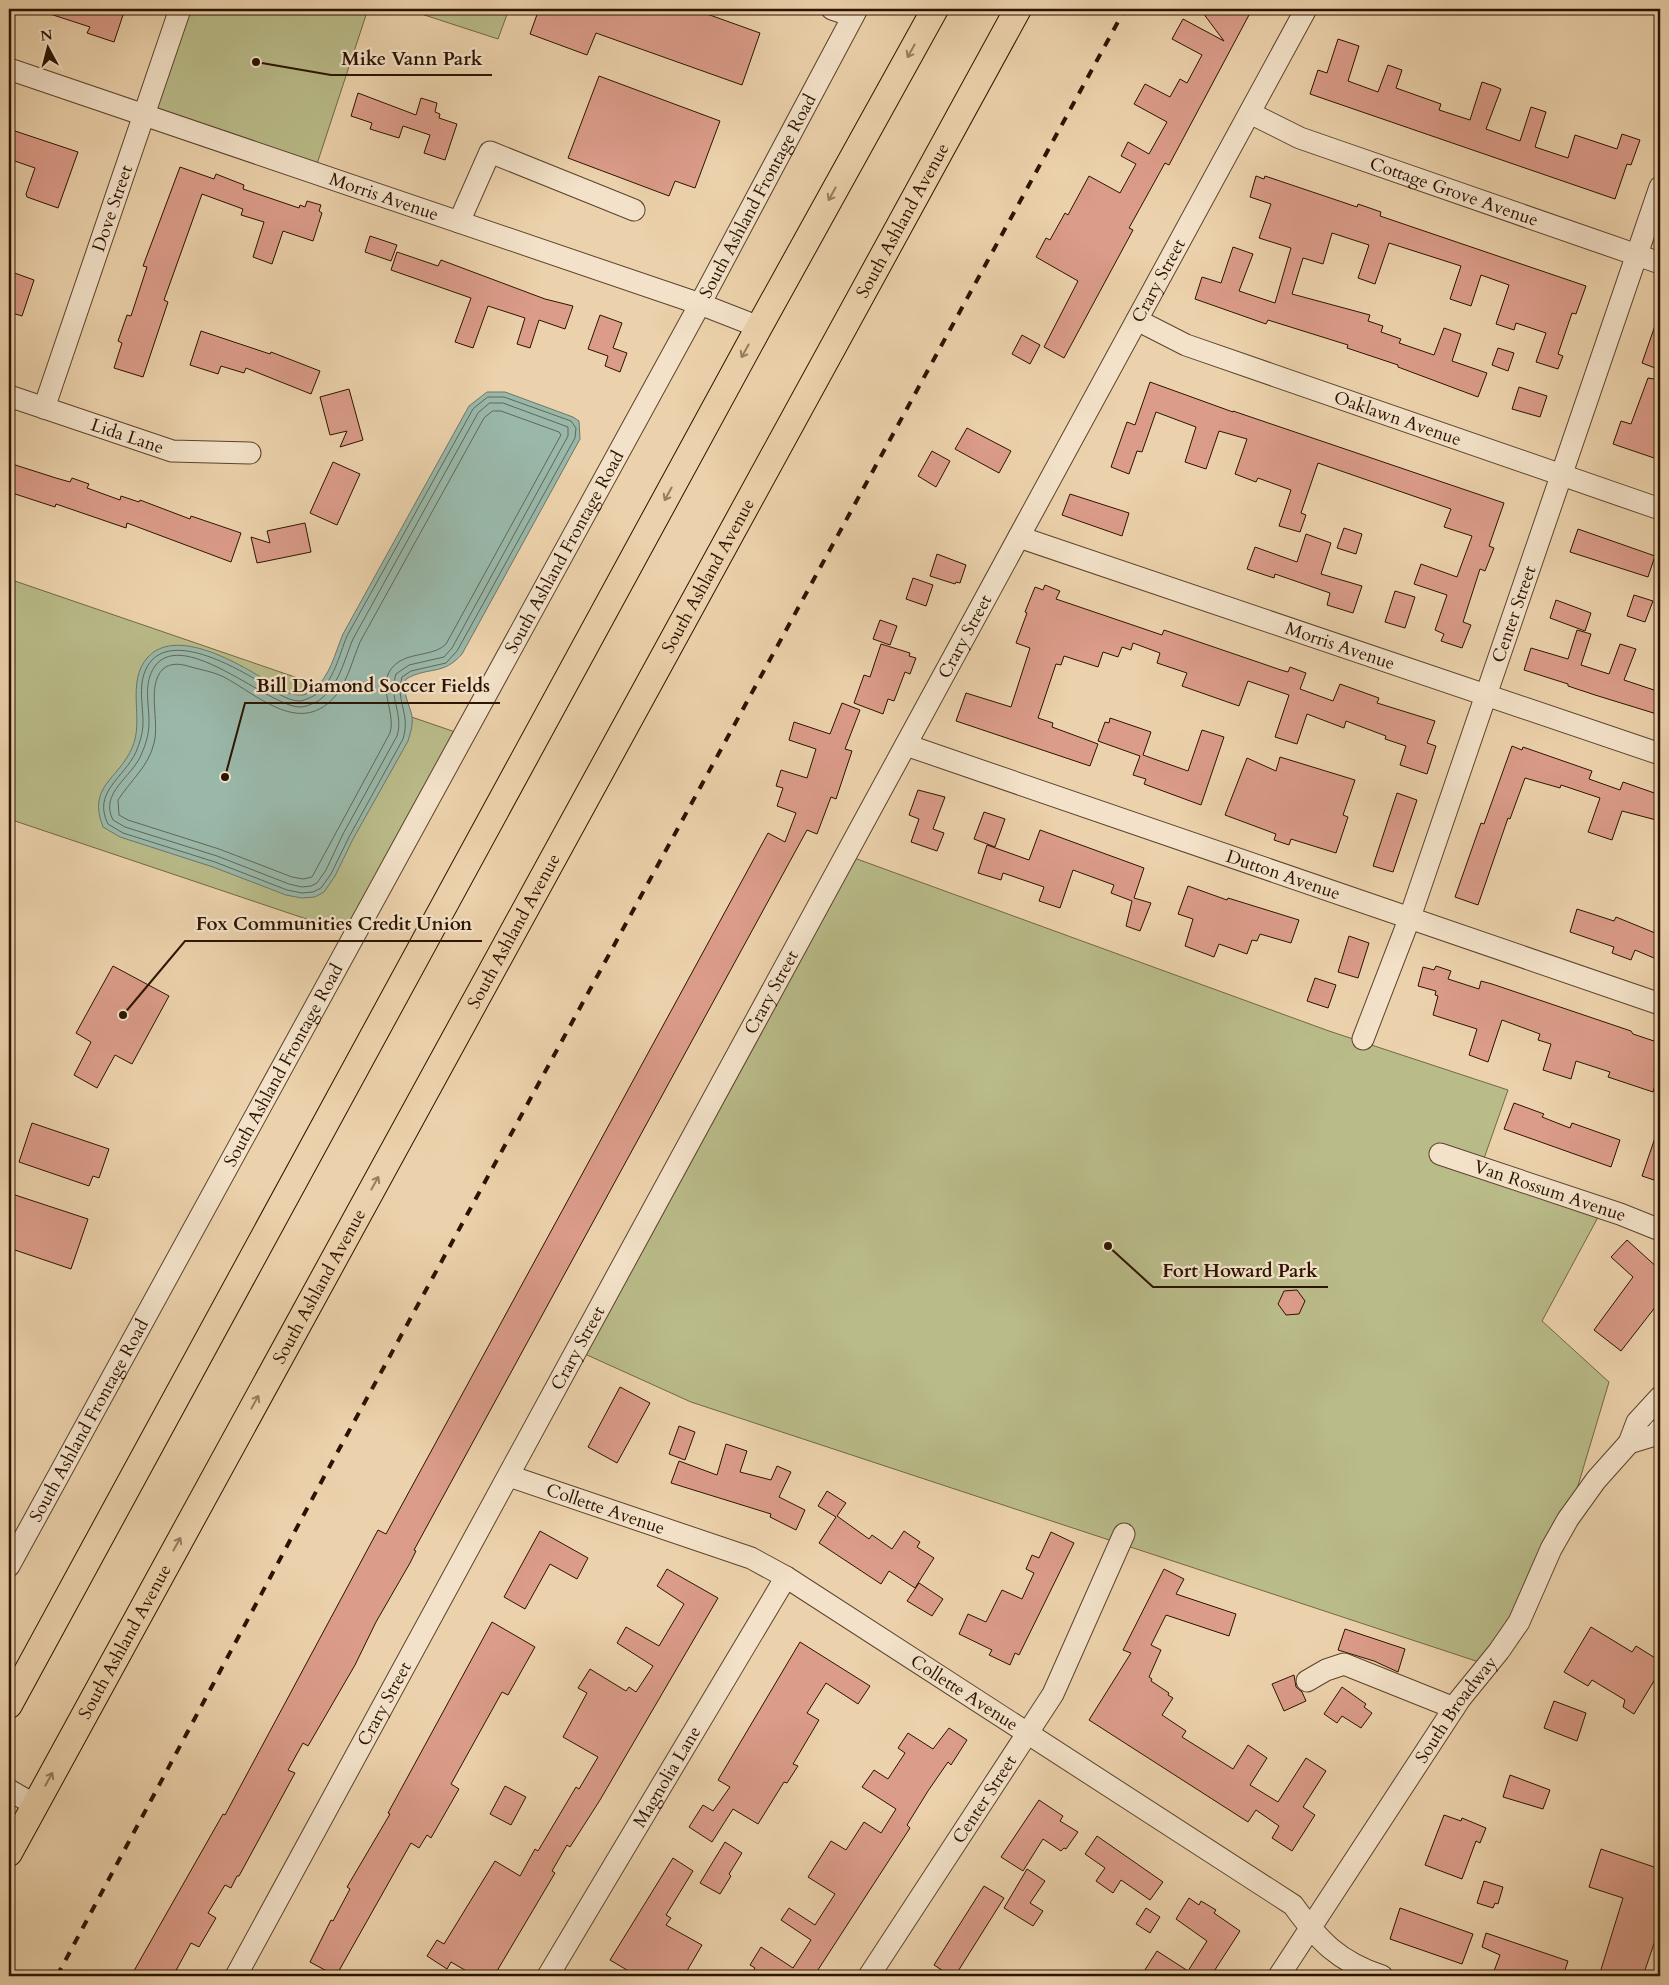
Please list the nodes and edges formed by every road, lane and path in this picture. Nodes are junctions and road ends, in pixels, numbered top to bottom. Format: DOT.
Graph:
graph roads {
  1 [pos="180,9"];
  2 [pos="832,9"];
  3 [pos="935,9"];
  4 [pos="1018,9"];
  5 [pos="1306,9"];
  6 [pos="855,13"];
  7 [pos="1009,20"];
  8 [pos="9,69"];
  9 [pos="1250,113"];
  10 [pos="144,115"];
  11 [pos="1660,187"];
  12 [pos="634,210"];
  13 [pos="459,222"];
  14 [pos="1637,255"];
  15 [pos="1660,263"];
  16 [pos="700,304"];
  17 [pos="1137,320"];
  18 [pos="759,327"];
  19 [pos="9,396"];
  20 [pos="44,408"];
  21 [pos="250,453"];
  22 [pos="1562,475"];
  23 [pos="1660,509"];
  24 [pos="1018,537"];
  25 [pos="1485,696"];
  26 [pos="906,745"];
  27 [pos="1660,754"];
  28 [pos="1410,917"];
  29 [pos="1660,1004"];
  30 [pos="1363,1039"];
  31 [pos="1440,1154"];
  32 [pos="1660,1230"];
  33 [pos="1660,1397"];
  34 [pos="1660,1429"];
  35 [pos="1629,1443"];
  36 [pos="509,1476"];
  37 [pos="1124,1534"];
  38 [pos="9,1566"];
  39 [pos="786,1577"];
  40 [pos="1307,1681"];
  41 [pos="9,1705"];
  42 [pos="1454,1708"];
  43 [pos="1027,1733"];
  44 [pos="9,1790"];
  45 [pos="35,1804"];
  46 [pos="9,1853"];
  47 [pos="1310,1928"];
  48 [pos="236,1976"];
  49 [pos="548,1976"];
  50 [pos="869,1976"];
  51 [pos="1279,1976"];
  52 [pos="1382,1976"];
  1 -- 10 [label="street, Dove Street"];
  2 -- 6 [label="street"];
  3 -- 18 [label="main road, one-way"];
  4 -- 7 [label="main road, South Ashland Avenue"];
  5 -- 9 [label="street, Crary Street"];
  6 -- 16 [label="street, South Ashland Frontage Road"];
  45 -- 7 [label="main road, South Ashland Avenue, one-way"];
  8 -- 10 [label="street, Morris Avenue"];
  9 -- 14 [label="street, Cottage Grove Avenue"];
  9 -- 17 [label="street, Crary Street"];
  10 -- 13 [label="street, Morris Avenue"];
  10 -- 20 [label="street, Dove Street"];
  11 -- 14 [label="street, Center Street"];
  12 -- 13 [label="street"];
  13 -- 16 [label="street, Morris Avenue"];
  14 -- 15 [label="street, Cottage Grove Avenue"];
  14 -- 22 [label="street, Center Street"];
  16 -- 18 [label="street, Morris Avenue"];
  16 -- 38 [label="street, South Ashland Frontage Road"];
  17 -- 22 [label="street, Oaklawn Avenue"];
  17 -- 24 [label="street, Crary Street"];
  18 -- 41 [label="main road, one-way"];
  19 -- 20 [label="street, Lida Lane"];
  20 -- 21 [label="street, Lida Lane"];
  22 -- 23 [label="street, Oaklawn Avenue"];
  22 -- 25 [label="street, Center Street"];
  24 -- 25 [label="street, Morris Avenue"];
  24 -- 26 [label="street, Crary Street"];
  25 -- 27 [label="street, Morris Avenue"];
  25 -- 28 [label="street, Center Street"];
  26 -- 28 [label="street, Dutton Avenue"];
  26 -- 36 [label="street, Crary Street"];
  28 -- 29 [label="street, Dutton Avenue"];
  28 -- 30 [label="street, Center Street"];
  31 -- 32 [label="street, Van Rossum Avenue"];
  33 -- 35 [label="street, South Broadway"];
  34 -- 35 [label="street"];
  35 -- 42 [label="street, South Broadway"];
  36 -- 39 [label="street, Collette Avenue"];
  36 -- 48 [label="street, Crary Street"];
  37 -- 43 [label="street, Center Street"];
  39 -- 43 [label="street, Collette Avenue"];
  39 -- 49 [label="street, Magnolia Lane"];
  40 -- 42 [label="street"];
  42 -- 47 [label="street, South Broadway"];
  43 -- 47 [label="street, Collette Avenue"];
  43 -- 50 [label="street, Center Street"];
  44 -- 45 [label="street"];
  45 -- 46 [label="main road, South Ashland Avenue"];
  47 -- 51 [label="street, South Broadway"];
  47 -- 52 [label="street, Collette Avenue"];
}
